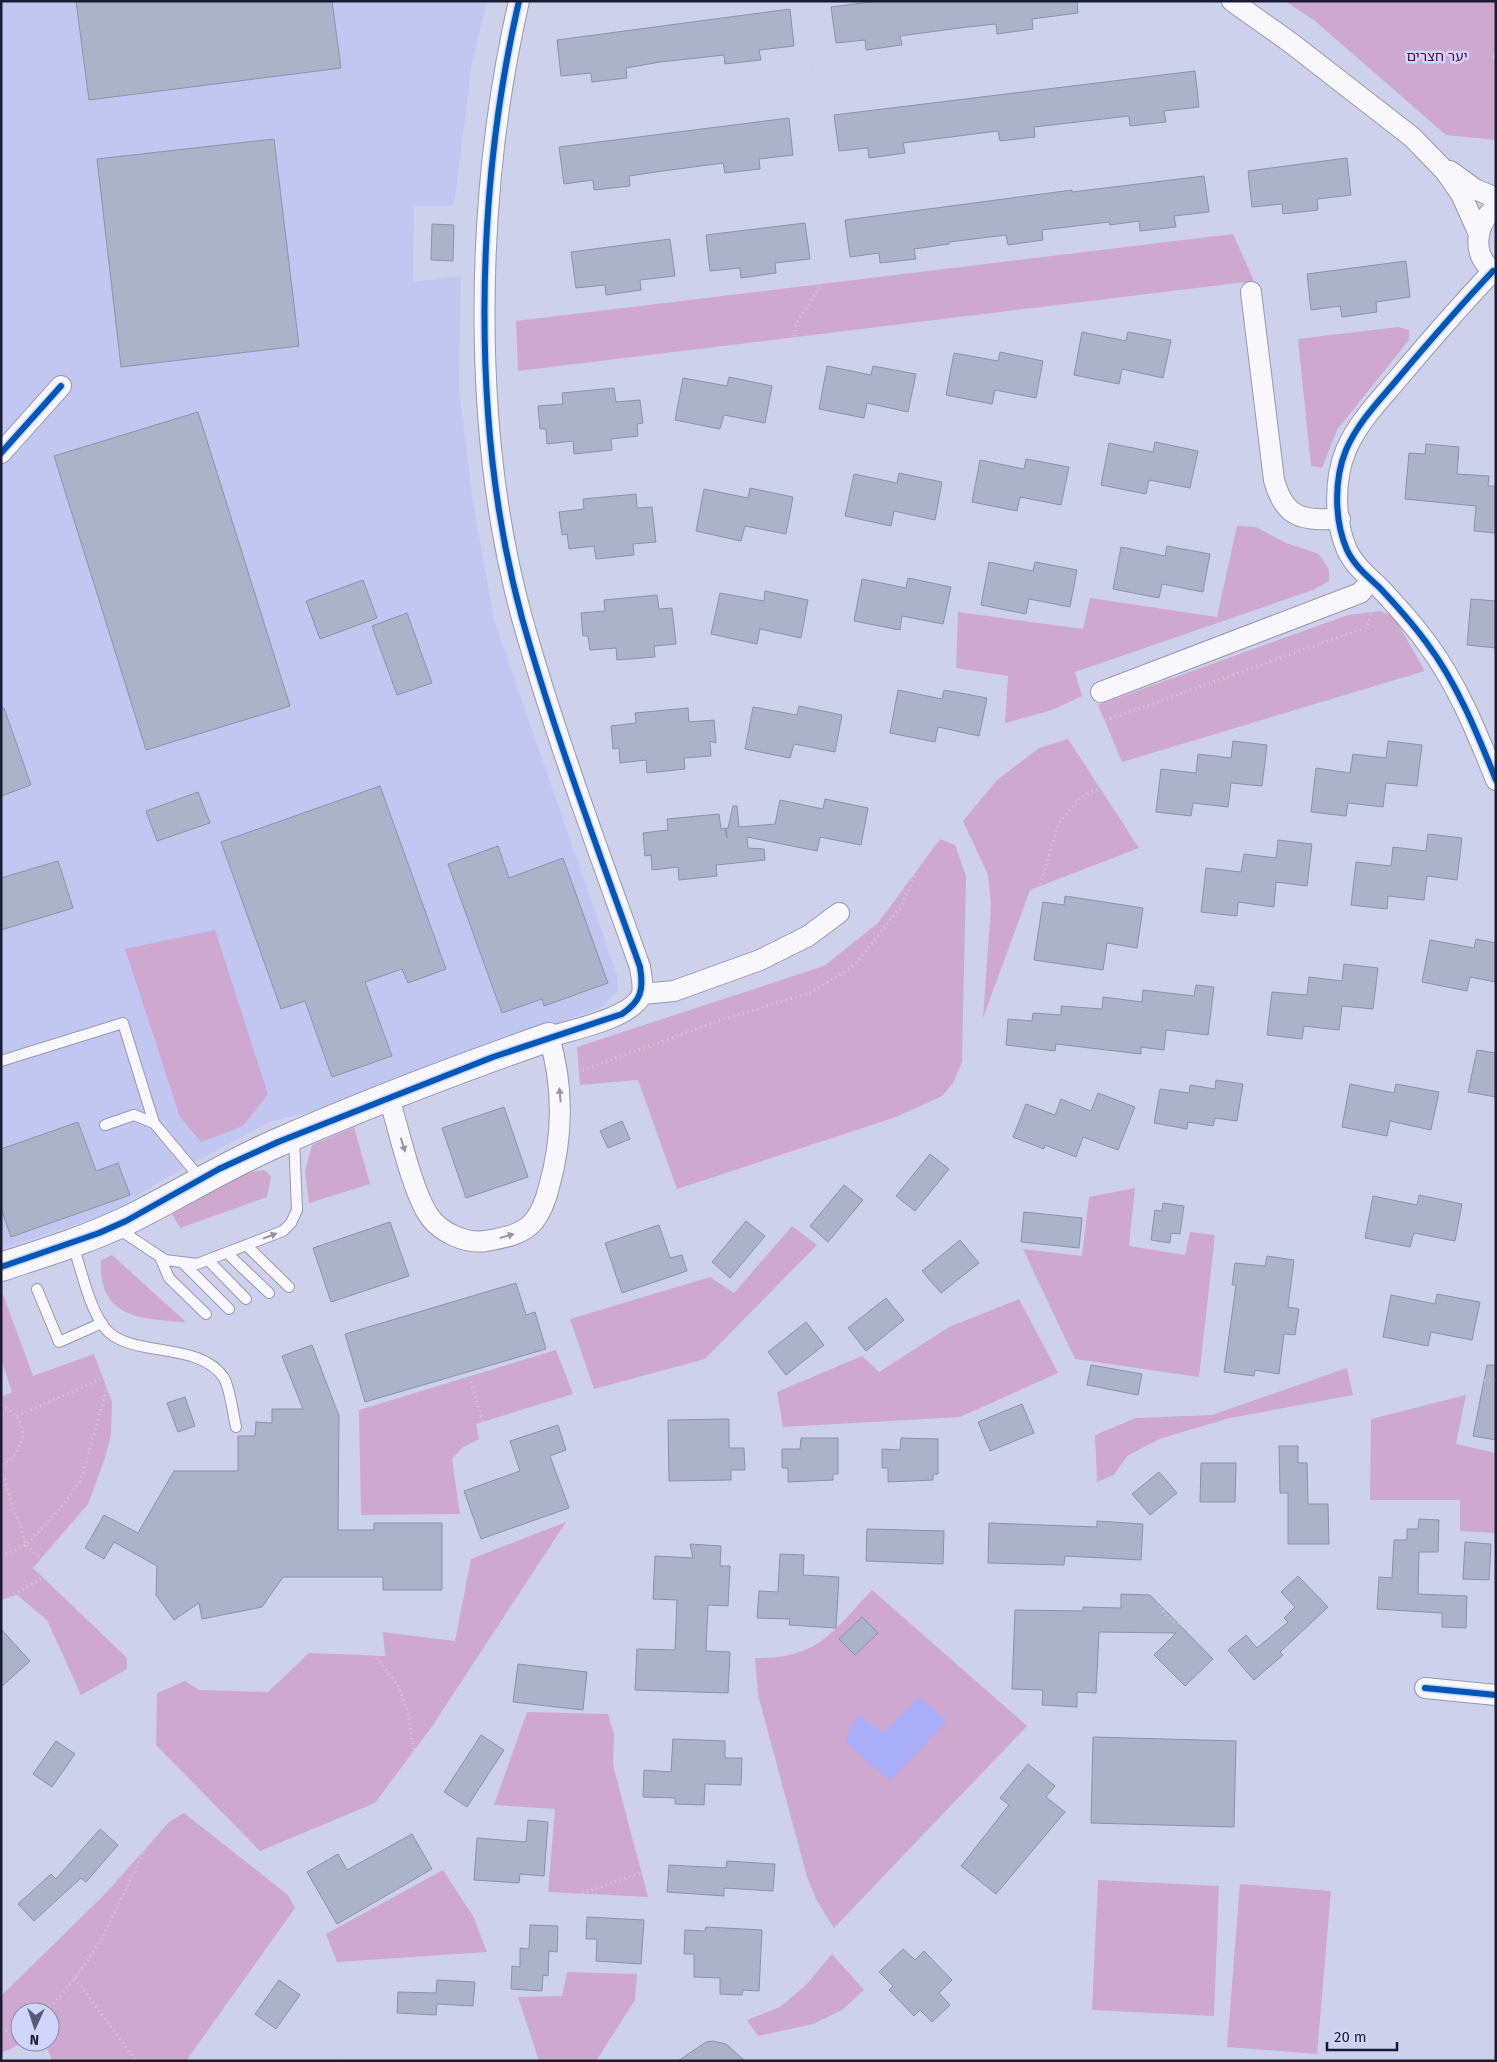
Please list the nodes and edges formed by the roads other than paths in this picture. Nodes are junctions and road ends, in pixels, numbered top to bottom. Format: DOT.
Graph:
graph roads {
  1 [pos="519,1"];
  2 [pos="1237,5"];
  3 [pos="1434,160"];
  4 [pos="1496,198"];
  5 [pos="1496,207"];
  6 [pos="1478,232"];
  7 [pos="1494,272"];
  8 [pos="1251,292"];
  9 [pos="61,386"];
  10 [pos="1,453"];
  11 [pos="1340,519"];
  12 [pos="1375,584"];
  13 [pos="1101,692"];
  14 [pos="1496,780"];
  15 [pos="838,913"];
  16 [pos="642,994"];
  17 [pos="549,1037"];
  18 [pos="1,1060"];
  19 [pos="389,1098"];
  20 [pos="154,1123"];
  21 [pos="104,1125"];
  22 [pos="294,1136"];
  23 [pos="201,1179"];
  24 [pos="114,1226"];
  25 [pos="72,1243"];
  26 [pos="246,1245"];
  27 [pos="226,1253"];
  28 [pos="160,1257"];
  29 [pos="208,1260"];
  30 [pos="182,1263"];
  31 [pos="1,1267"];
  32 [pos="289,1287"];
  33 [pos="37,1290"];
  34 [pos="269,1293"];
  35 [pos="246,1299"];
  36 [pos="229,1309"];
  37 [pos="206,1314"];
  38 [pos="102,1324"];
  39 [pos="236,1426"];
  40 [pos="1425,1688"];
  41 [pos="1496,1695"];
  1 -- 16 [label="street"];
  2 -- 3 [label="street"];
  3 -- 4 [label="street"];
  3 -- 6 [label="street"];
  5 -- 6 [label="street"];
  6 -- 7 [label="street"];
  7 -- 11 [label="street"];
  8 -- 11 [label="street"];
  9 -- 10 [label="street"];
  11 -- 12 [label="street"];
  12 -- 13 [label="street"];
  12 -- 14 [label="street"];
  15 -- 16 [label="street"];
  16 -- 17 [label="street"];
  17 -- 19 [label="street"];
  19 -- 17 [label="street, one-way"];
  18 -- 20 [label="lane"];
  19 -- 22 [label="street"];
  20 -- 21 [label="lane"];
  20 -- 23 [label="lane"];
  22 -- 23 [label="street"];
  26 -- 22 [label="lane, one-way"];
  23 -- 24 [label="street"];
  24 -- 25 [label="street"];
  24 -- 28 [label="lane"];
  25 -- 31 [label="street"];
  25 -- 38 [label="lane"];
  26 -- 27 [label="lane"];
  26 -- 32 [label="lane"];
  27 -- 29 [label="lane"];
  27 -- 34 [label="lane"];
  28 -- 30 [label="lane"];
  28 -- 37 [label="lane"];
  29 -- 30 [label="lane"];
  29 -- 35 [label="lane"];
  30 -- 36 [label="lane"];
  33 -- 38 [label="lane"];
  38 -- 39 [label="lane"];
  40 -- 41 [label="street"];
}
